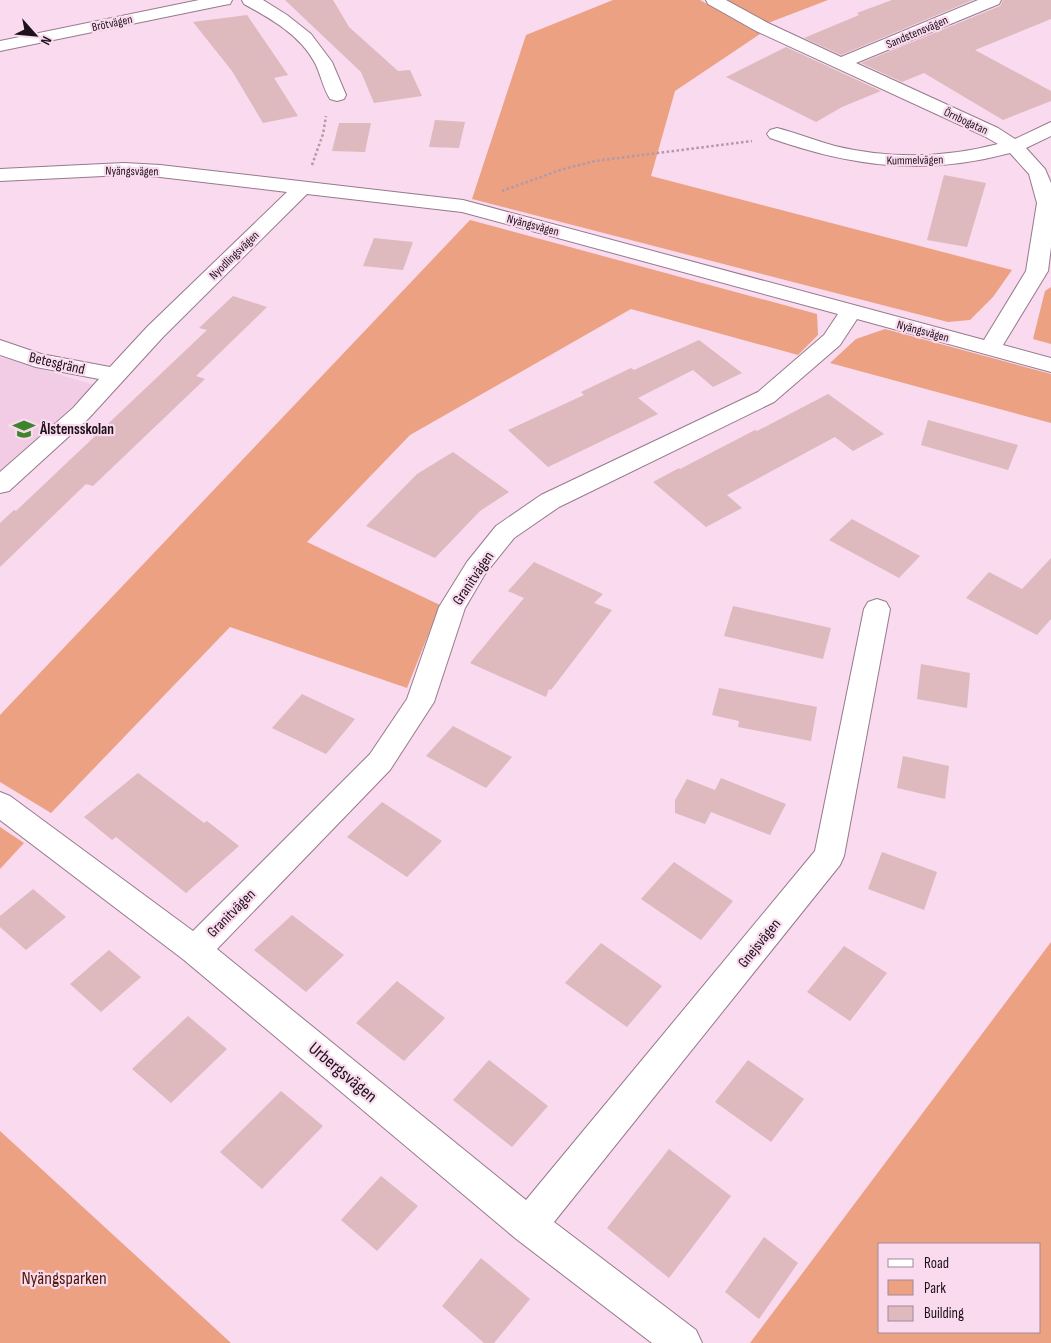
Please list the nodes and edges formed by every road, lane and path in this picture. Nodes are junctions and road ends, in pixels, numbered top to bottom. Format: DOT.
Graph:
graph roads {
  1 [pos="224,0"];
  2 [pos="250,0"];
  3 [pos="714,0"];
  4 [pos="993,0"];
  5 [pos="0,46"];
  6 [pos="841,63"];
  7 [pos="337,95"];
  8 [pos="1051,128"];
  9 [pos="777,134"];
  10 [pos="1014,146"];
  11 [pos="0,175"];
  12 [pos="524,183"];
  13 [pos="303,187"];
  14 [pos="1044,269"];
  15 [pos="851,312"];
  16 [pos="0,348"];
  17 [pos="990,348"];
  18 [pos="1051,365"];
  19 [pos="115,375"];
  20 [pos="6,471"];
  21 [pos="877,609"];
  22 [pos="0,804"];
  23 [pos="195,950"];
  24 [pos="528,1225"];
  25 [pos="683,1343"];
  1 -- 5 [label="street, Brötvägen"];
  2 -- 7 [label="street"];
  3 -- 6 [label="street, Örnbogatan"];
  4 -- 6 [label="street, Sandstensvägen"];
  6 -- 10 [label="street, Örnbogatan"];
  7 -- 13 [label="path"];
  8 -- 10 [label="street, Kummelvägen"];
  9 -- 10 [label="street, Kummelvägen"];
  9 -- 12 [label="path"];
  10 -- 14 [label="street, Örnbogatan"];
  11 -- 13 [label="street, Nyängsvägen"];
  13 -- 15 [label="street, Nyängsvägen"];
  13 -- 19 [label="street, Nyodlingsvägen"];
  14 -- 17 [label="street, Örnbogatan"];
  15 -- 17 [label="street, Nyängsvägen"];
  15 -- 23 [label="street, Granitvägen"];
  16 -- 19 [label="street, Betesgränd"];
  17 -- 18 [label="street, Nyängsvägen"];
  19 -- 20 [label="street, Nyodlingsvägen"];
  21 -- 24 [label="street, Gnejsvägen"];
  22 -- 23 [label="street, Urbergsvägen"];
  23 -- 24 [label="street, Urbergsvägen"];
  24 -- 25 [label="street, Urbergsvägen"];
}
